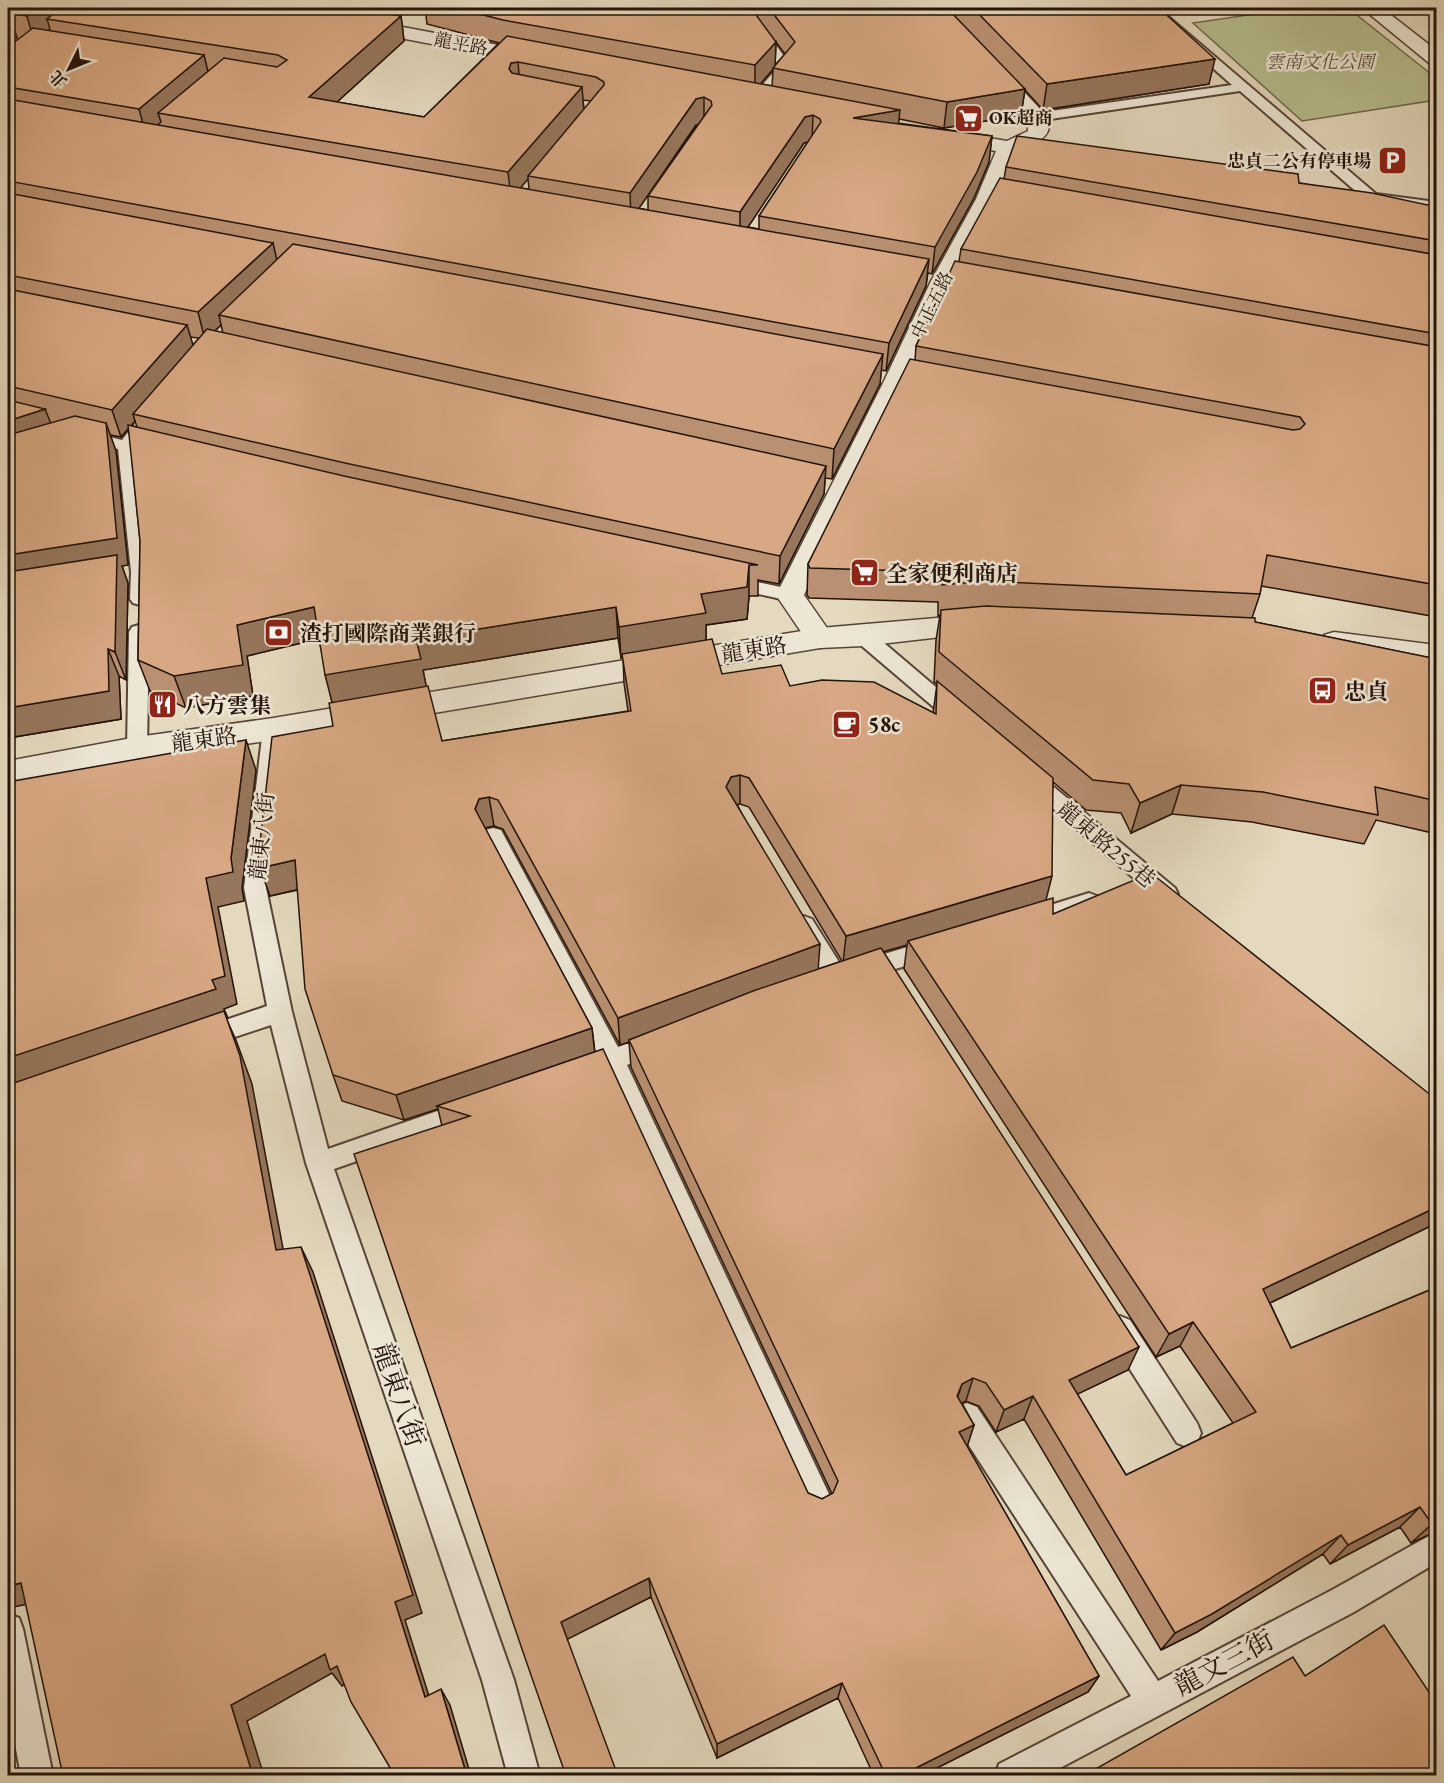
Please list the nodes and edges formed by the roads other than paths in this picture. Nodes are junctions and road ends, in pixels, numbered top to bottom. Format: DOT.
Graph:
graph roads {
  1 [pos="934,8"];
  2 [pos="1151,8"];
  3 [pos="1371,8"];
  4 [pos="417,17"];
  5 [pos="336,20"];
  6 [pos="753,22"];
  7 [pos="359,25"];
  8 [pos="1437,59"];
  9 [pos="558,62"];
  10 [pos="1243,87"];
  11 [pos="734,94"];
  12 [pos="757,99"];
  13 [pos="780,104"];
  14 [pos="1037,117"];
  15 [pos="927,133"];
  16 [pos="1006,149"];
  17 [pos="1077,158"];
  18 [pos="1337,193"];
  19 [pos="1372,198"];
  20 [pos="1437,206"];
  21 [pos="149,419"];
  22 [pos="73,436"];
  23 [pos="126,446"];
  24 [pos="182,459"];
  25 [pos="140,572"];
  26 [pos="118,576"];
  27 [pos="709,577"];
  28 [pos="790,595"];
  29 [pos="1004,625"];
  30 [pos="863,636"];
  31 [pos="820,638"];
  32 [pos="1306,639"];
  33 [pos="1437,655"];
  34 [pos="273,729"];
  35 [pos="972,729"];
  36 [pos="137,748"];
  37 [pos="1017,767"];
  38 [pos="8,772"];
  39 [pos="493,836"];
  40 [pos="1131,890"];
  41 [pos="793,906"];
  42 [pos="1181,906"];
  43 [pos="997,930"];
  44 [pos="952,943"];
  45 [pos="280,1012"];
  46 [pos="682,1033"];
  47 [pos="178,1047"];
  48 [pos="613,1061"];
  49 [pos="556,1081"];
  50 [pos="488,1104"];
  51 [pos="319,1163"];
  52 [pos="1110,1313"];
  53 [pos="968,1417"];
  54 [pos="1188,1433"];
  55 [pos="818,1502"];
  56 [pos="1437,1547"];
  57 [pos="8,1629"];
  58 [pos="1152,1700"];
  59 [pos="37,1776"];
  60 [pos="524,1776"];
  61 [pos="1011,1776"];
  1 -- 14 [label="street"];
  2 -- 10 [label="lane"];
  3 -- 8 [label="street"];
  4 -- 7 [label="street"];
  5 -- 7 [label="street, 龍平路"];
  6 -- 12 [label="lane"];
  7 -- 9 [label="street, 龍平路"];
  10 -- 14 [label="lane"];
  10 -- 19 [label="lane"];
  11 -- 12 [label="street"];
  12 -- 13 [label="street"];
  14 -- 16 [label="street"];
  15 -- 16 [label="street"];
  16 -- 17 [label="street"];
  16 -- 28 [label="street, 中正五路"];
  18 -- 19 [label="street"];
  19 -- 20 [label="lane"];
  21 -- 23 [label="lane"];
  22 -- 23 [label="lane"];
  23 -- 24 [label="lane"];
  23 -- 25 [label="lane"];
  25 -- 26 [label="lane"];
  25 -- 36 [label="lane"];
  27 -- 28 [label="lane"];
  28 -- 31 [label="street"];
  29 -- 30 [label="street, 龍東路"];
  30 -- 31 [label="street, 龍東路"];
  30 -- 35 [label="lane"];
  31 -- 34 [label="street, 龍東路"];
  32 -- 33 [label="street"];
  34 -- 36 [label="street, 龍東路"];
  34 -- 45 [label="lane, 龍東八街"];
  36 -- 38 [label="street, 龍東路"];
  37 -- 40 [label="lane, 龍東路255巷"];
  39 -- 48 [label="lane"];
  40 -- 42 [label="lane, 龍東路255巷"];
  40 -- 43 [label="lane"];
  41 -- 44 [label="lane"];
  45 -- 47 [label="lane"];
  45 -- 51 [label="lane, 龍東八街"];
  46 -- 48 [label="lane"];
  48 -- 49 [label="lane"];
  48 -- 55 [label="lane"];
  50 -- 51 [label="lane"];
  51 -- 60 [label="lane, 龍東八街"];
  52 -- 54 [label="lane"];
  53 -- 58 [label="lane"];
  56 -- 58 [label="lane, 龍文三街"];
  57 -- 59 [label="lane"];
  58 -- 61 [label="lane, 龍文三街"];
}
